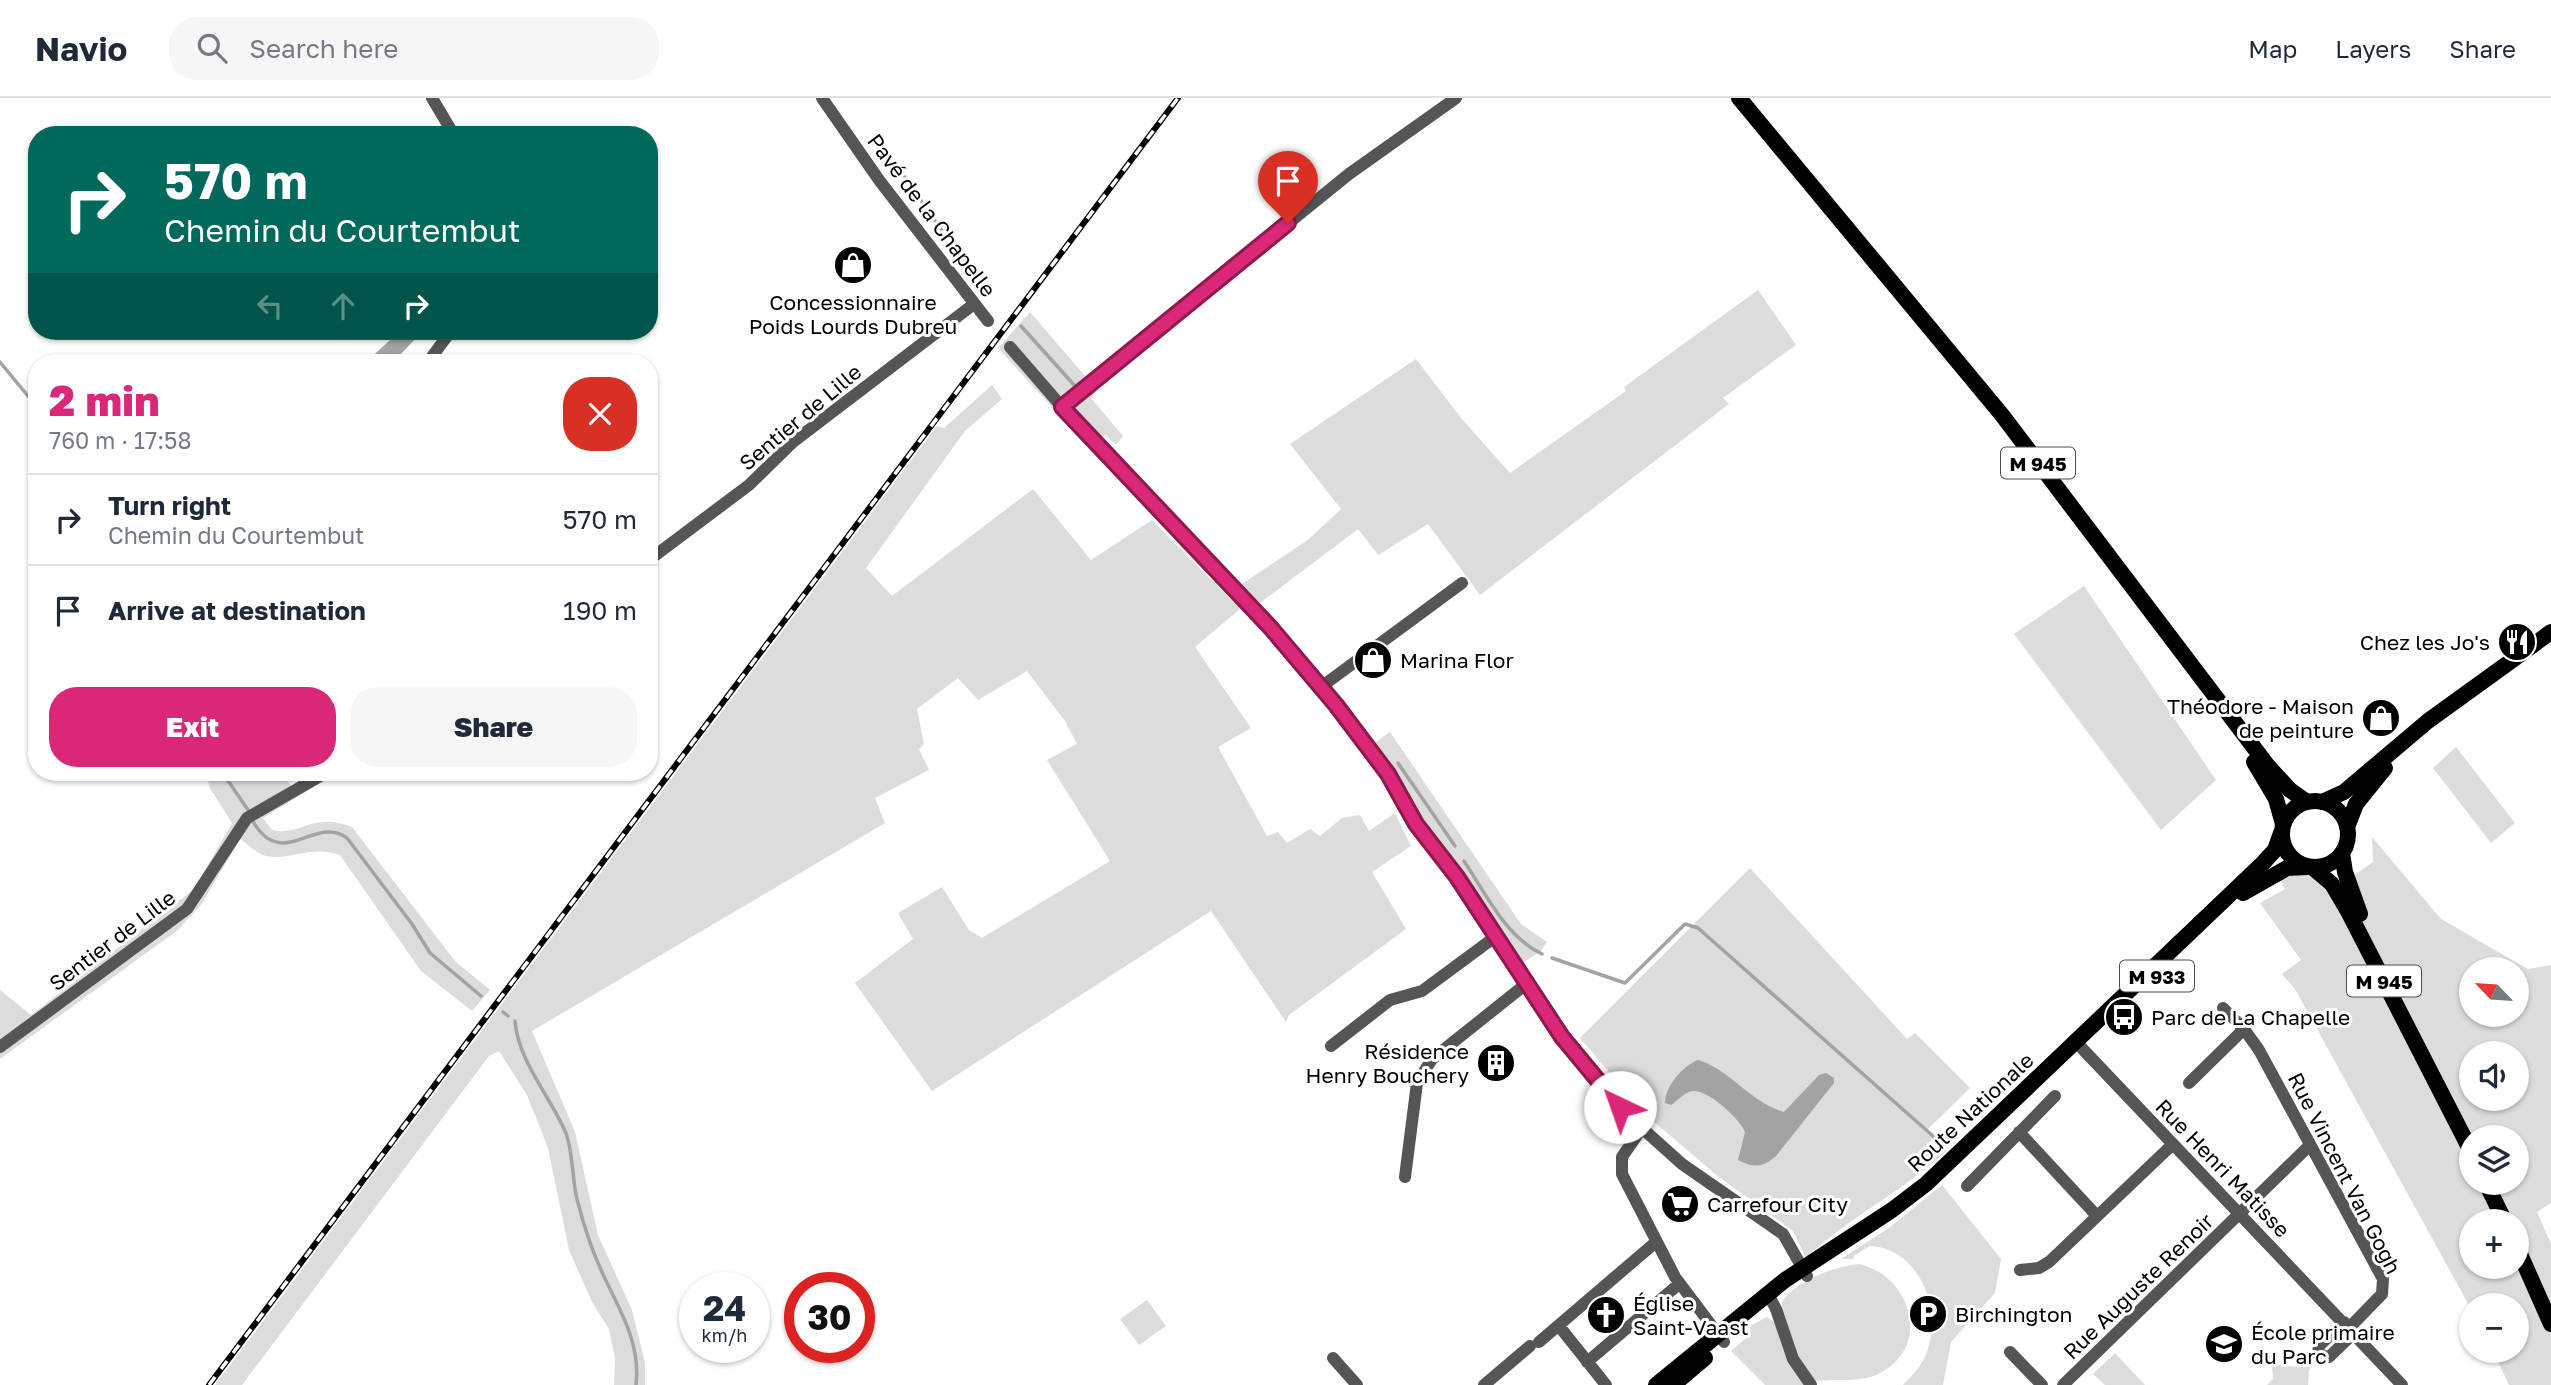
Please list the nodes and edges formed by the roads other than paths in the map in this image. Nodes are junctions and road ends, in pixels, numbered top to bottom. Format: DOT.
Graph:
graph roads {
  1 [pos="432,98"];
  2 [pos="822,98"];
  3 [pos="1456,98"];
  4 [pos="1739,98"];
  5 [pos="449,126"];
  6 [pos="974,304"];
  7 [pos="988,321"];
  8 [pos="1010,347"];
  9 [pos="1062,407"];
  10 [pos="658,553"];
  11 [pos="1462,583"];
  12 [pos="2146,608"];
  13 [pos="2551,632"];
  14 [pos="1321,687"];
  15 [pos="2450,707"];
  16 [pos="312,781"];
  17 [pos="2315,802"];
  18 [pos="2347,827"];
  19 [pos="2282,829"];
  20 [pos="2342,853"];
  21 [pos="2310,867"];
  22 [pos="1495,937"];
  23 [pos="1526,984"];
  24 [pos="2223,1008"];
  25 [pos="2244,1029"];
  26 [pos="2078,1044"];
  27 [pos="1331,1046"];
  28 [pos="0,1047"];
  29 [pos="2189,1083"];
  30 [pos="2055,1096"];
  31 [pos="2446,1100"];
  32 [pos="2459,1127"];
  33 [pos="1642,1128"];
  34 [pos="2019,1132"];
  35 [pos="2172,1144"];
  36 [pos="2310,1145"];
  37 [pos="1405,1177"];
  38 [pos="1967,1186"];
  39 [pos="2240,1214"];
  40 [pos="2097,1216"];
  41 [pos="1656,1242"];
  42 [pos="2020,1270"];
  43 [pos="1805,1272"];
  44 [pos="2529,1274"];
  45 [pos="1679,1284"];
  46 [pos="1770,1298"];
  47 [pos="2551,1324"];
  48 [pos="1559,1326"];
  49 [pos="2349,1327"];
  50 [pos="1721,1338"];
  51 [pos="2010,1352"];
  52 [pos="1333,1358"];
  53 [pos="1587,1362"];
  54 [pos="1357,1385"];
  55 [pos="1484,1385"];
  56 [pos="1606,1385"];
  57 [pos="1656,1385"];
  58 [pos="1674,1385"];
  59 [pos="1811,1385"];
  60 [pos="2042,1385"];
  61 [pos="2063,1385"];
  62 [pos="2402,1385"];
  1 -- 5 [label="street"];
  2 -- 6 [label="street, Pavé de la Chapelle"];
  3 -- 9 [label="street"];
  4 -- 12 [label="main road, M 945"];
  6 -- 7 [label="street, Pavé de la Chapelle"];
  6 -- 10 [label="street, Sentier de Lille"];
  8 -- 9 [label="street"];
  9 -- 14 [label="street"];
  11 -- 14 [label="street"];
  12 -- 17 [label="main road, M 945"];
  12 -- 19 [label="main road, M 945"];
  13 -- 15 [label="main road"];
  14 -- 22 [label="street"];
  15 -- 17 [label="main road"];
  15 -- 18 [label="main road"];
  16 -- 28 [label="street, Sentier de Lille"];
  17 -- 18 [label="main road"];
  17 -- 19 [label="main road"];
  18 -- 20 [label="main road"];
  19 -- 21 [label="main road"];
  19 -- 26 [label="main road, Route Nationale / M 933"];
  20 -- 21 [label="main road"];
  20 -- 31 [label="main road, M 945"];
  21 -- 26 [label="main road, Route Nationale / M 933"];
  21 -- 31 [label="main road, M 945"];
  22 -- 23 [label="street"];
  22 -- 27 [label="street"];
  23 -- 33 [label="street"];
  23 -- 37 [label="street"];
  24 -- 25 [label="street, Rue Vincent Van Gogh"];
  25 -- 29 [label="street"];
  25 -- 36 [label="street, Rue Vincent Van Gogh"];
  26 -- 35 [label="street, Rue Henri Matisse"];
  26 -- 43 [label="main road, Route Nationale / M 933"];
  30 -- 34 [label="street"];
  31 -- 32 [label="main road, M 945"];
  33 -- 41 [label="street"];
  33 -- 43 [label="street"];
  34 -- 38 [label="street"];
  34 -- 40 [label="street"];
  35 -- 39 [label="street, Rue Henri Matisse"];
  35 -- 40 [label="street"];
  36 -- 39 [label="street, Rue Auguste Renoir"];
  36 -- 49 [label="street, Rue Vincent Van Gogh"];
  39 -- 49 [label="street, Rue Henri Matisse"];
  39 -- 61 [label="street, Rue Auguste Renoir"];
  40 -- 42 [label="street"];
  41 -- 45 [label="street"];
  41 -- 48 [label="street"];
  43 -- 46 [label="main road, Route Nationale / M 933"];
  44 -- 47 [label="main road"];
  45 -- 50 [label="street"];
  45 -- 53 [label="street"];
  46 -- 50 [label="main road, Route Nationale / M 933"];
  46 -- 59 [label="street"];
  48 -- 53 [label="street"];
  48 -- 55 [label="street"];
  49 -- 62 [label="street, Rue Henri Matisse"];
  50 -- 57 [label="main road, Route Nationale / M 933"];
  50 -- 58 [label="main road, Route Nationale / M 933"];
  51 -- 60 [label="street"];
  52 -- 54 [label="street"];
  53 -- 56 [label="street"];
}
